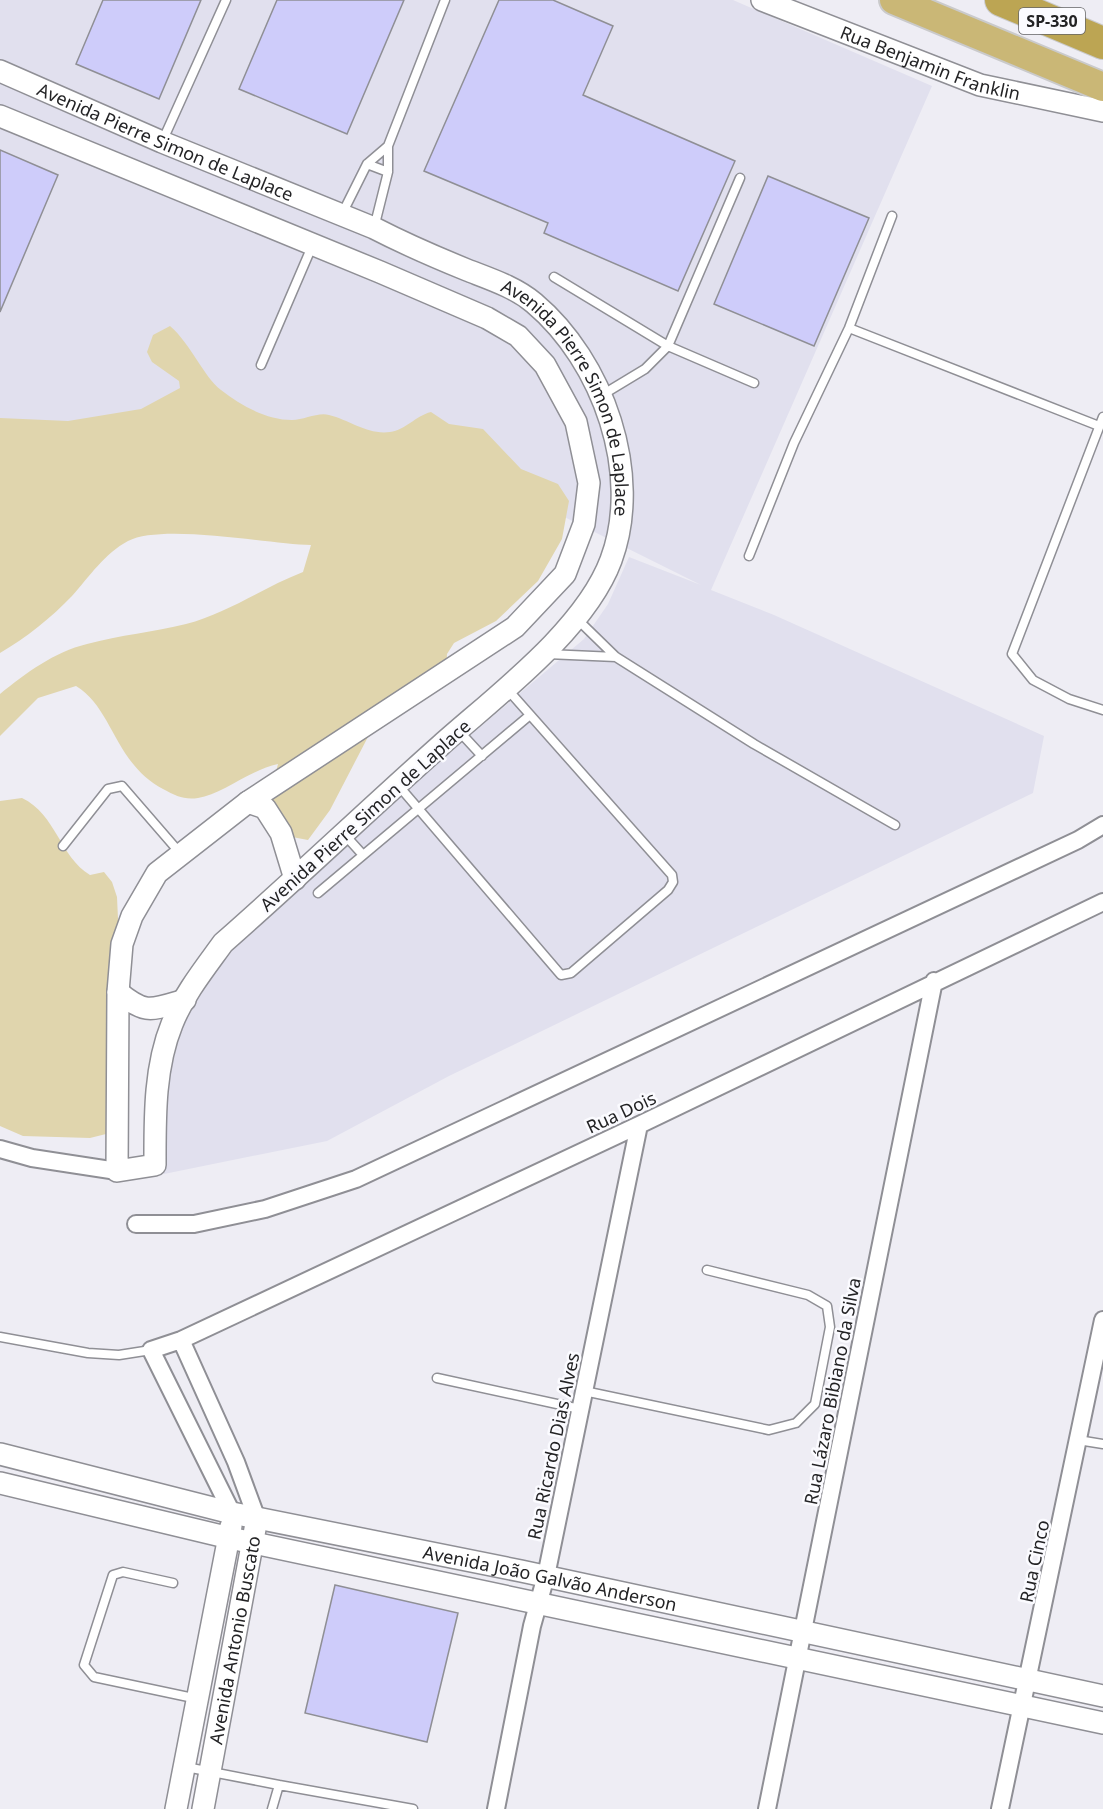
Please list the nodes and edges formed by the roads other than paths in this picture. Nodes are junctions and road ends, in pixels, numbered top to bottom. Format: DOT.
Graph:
graph roads {
  1 [pos="226,0"];
  2 [pos="445,0"];
  3 [pos="762,0"];
  4 [pos="894,0"];
  5 [pos="1001,0"];
  6 [pos="1103,43"];
  7 [pos="0,71"];
  8 [pos="1103,87"];
  9 [pos="1103,111"];
  10 [pos="0,116"];
  11 [pos="162,142"];
  12 [pos="388,146"];
  13 [pos="367,164"];
  14 [pos="388,172"];
  15 [pos="740,178"];
  16 [pos="342,215"];
  17 [pos="892,216"];
  18 [pos="374,228"];
  19 [pos="313,244"];
  20 [pos="554,277"];
  21 [pos="849,328"];
  22 [pos="668,346"];
  23 [pos="261,365"];
  24 [pos="754,383"];
  25 [pos="602,394"];
  26 [pos="1101,422"];
  27 [pos="575,551"];
  28 [pos="749,556"];
  29 [pos="610,561"];
  30 [pos="576,618"];
  31 [pos="540,654"];
  32 [pos="616,657"];
  33 [pos="506,688"];
  34 [pos="1103,710"];
  35 [pos="530,715"];
  36 [pos="458,730"];
  37 [pos="482,756"];
  38 [pos="398,784"];
  39 [pos="248,802"];
  40 [pos="419,808"];
  41 [pos="895,825"];
  42 [pos="1103,825"];
  43 [pos="344,834"];
  44 [pos="63,846"];
  45 [pos="181,854"];
  46 [pos="363,855"];
  47 [pos="295,879"];
  48 [pos="318,893"];
  49 [pos="1103,902"];
  50 [pos="934,981"];
  51 [pos="118,992"];
  52 [pos="185,1000"];
  53 [pos="639,1125"];
  54 [pos="0,1149"];
  55 [pos="117,1171"];
  56 [pos="136,1224"];
  57 [pos="707,1270"];
  58 [pos="1103,1320"];
  59 [pos="0,1338"];
  60 [pos="182,1340"];
  61 [pos="152,1350"];
  62 [pos="437,1378"];
  63 [pos="584,1391"];
  64 [pos="580,1409"];
  65 [pos="1078,1440"];
  66 [pos="1103,1444"];
  67 [pos="0,1454"];
  68 [pos="0,1483"];
  69 [pos="232,1513"];
  70 [pos="257,1519"];
  71 [pos="230,1538"];
  72 [pos="254,1543"];
  73 [pos="546,1576"];
  74 [pos="173,1583"];
  75 [pos="538,1602"];
  76 [pos="804,1632"];
  77 [pos="797,1659"];
  78 [pos="205,1663"];
  79 [pos="231,1668"];
  80 [pos="1029,1680"];
  81 [pos="1103,1696"];
  82 [pos="199,1699"];
  83 [pos="1024,1707"];
  84 [pos="1103,1723"];
  85 [pos="185,1767"];
  86 [pos="211,1773"];
  87 [pos="279,1785"];
  88 [pos="176,1809"];
  89 [pos="204,1809"];
  90 [pos="272,1809"];
  91 [pos="413,1809"];
  92 [pos="496,1809"];
  93 [pos="767,1809"];
  94 [pos="1000,1809"];
  1 -- 11 [label="lane"];
  2 -- 12 [label="lane"];
  3 -- 9 [label="street, Rua Benjamin Franklin"];
  4 -- 8 [label="highway"];
  5 -- 6 [label="highway, SP-330"];
  7 -- 11 [label="street, Avenida Pierre Simon de Laplace"];
  10 -- 19 [label="street, Avenida Pierre Simon de Laplace"];
  11 -- 16 [label="street, Avenida Pierre Simon de Laplace"];
  12 -- 13 [label="lane"];
  12 -- 14 [label="lane"];
  13 -- 14 [label="lane"];
  13 -- 16 [label="lane"];
  14 -- 18 [label="lane"];
  15 -- 22 [label="lane"];
  16 -- 18 [label="street, Avenida Pierre Simon de Laplace"];
  17 -- 21 [label="lane"];
  18 -- 25 [label="street, Avenida Pierre Simon de Laplace"];
  19 -- 23 [label="lane"];
  19 -- 27 [label="street, Avenida Pierre Simon de Laplace"];
  20 -- 22 [label="lane"];
  21 -- 26 [label="lane"];
  21 -- 28 [label="lane"];
  22 -- 24 [label="lane"];
  22 -- 25 [label="lane"];
  25 -- 29 [label="street, Avenida Pierre Simon de Laplace"];
  26 -- 34 [label="lane"];
  27 -- 29 [label="street"];
  27 -- 39 [label="street, Avenida Pierre Simon de Laplace"];
  29 -- 30 [label="street, Avenida Pierre Simon de Laplace"];
  30 -- 31 [label="street, Avenida Pierre Simon de Laplace"];
  30 -- 32 [label="lane"];
  31 -- 32 [label="lane"];
  31 -- 33 [label="street, Avenida Pierre Simon de Laplace"];
  32 -- 41 [label="lane"];
  33 -- 35 [label="lane"];
  33 -- 36 [label="street, Avenida Pierre Simon de Laplace"];
  35 -- 37 [label="lane"];
  35 -- 40 [label="lane"];
  36 -- 37 [label="lane"];
  36 -- 38 [label="street, Avenida Pierre Simon de Laplace"];
  37 -- 40 [label="lane"];
  38 -- 40 [label="lane"];
  38 -- 43 [label="street, Avenida Pierre Simon de Laplace"];
  39 -- 45 [label="street, Avenida Pierre Simon de Laplace"];
  39 -- 47 [label="street"];
  40 -- 46 [label="lane"];
  42 -- 56 [label="street"];
  43 -- 46 [label="lane"];
  43 -- 47 [label="street, Avenida Pierre Simon de Laplace"];
  44 -- 45 [label="lane"];
  45 -- 51 [label="street, Avenida Pierre Simon de Laplace"];
  46 -- 48 [label="lane"];
  47 -- 52 [label="street, Avenida Pierre Simon de Laplace"];
  49 -- 50 [label="street, Rua Dois"];
  50 -- 53 [label="street, Rua Dois"];
  50 -- 76 [label="street, Rua Lázaro Bibiano da Silva"];
  51 -- 52 [label="street"];
  51 -- 55 [label="street, Avenida Pierre Simon de Laplace"];
  52 -- 55 [label="street, Avenida Pierre Simon de Laplace"];
  53 -- 60 [label="street, Rua Dois"];
  53 -- 63 [label="street, Rua Ricardo Dias Alves"];
  54 -- 55 [label="street, Avenida Pierre Simon de Laplace"];
  57 -- 63 [label="lane"];
  58 -- 65 [label="street, Rua Cinco"];
  59 -- 61 [label="lane"];
  60 -- 61 [label="street, Rua Dois"];
  60 -- 70 [label="street, Avenida Antonio Buscato"];
  61 -- 69 [label="street, Avenida Antonio Buscato"];
  62 -- 64 [label="lane"];
  63 -- 64 [label="street, Rua Ricardo Dias Alves"];
  64 -- 73 [label="street, Rua Ricardo Dias Alves"];
  65 -- 66 [label="lane"];
  65 -- 80 [label="street, Rua Cinco"];
  67 -- 69 [label="street, Avenida João Galvão Anderson"];
  68 -- 71 [label="street, Avenida João Galvão Anderson"];
  69 -- 70 [label="street, Avenida João Galvão Anderson"];
  69 -- 71 [label="street, Avenida Antonio Buscato"];
  70 -- 72 [label="street, Avenida Antonio Buscato"];
  70 -- 73 [label="street, Avenida João Galvão Anderson"];
  71 -- 72 [label="street, Avenida João Galvão Anderson"];
  71 -- 78 [label="street, Avenida Antonio Buscato"];
  72 -- 75 [label="street, Avenida João Galvão Anderson"];
  72 -- 79 [label="street, Avenida Antonio Buscato"];
  73 -- 75 [label="street, Rua Ricardo Dias Alves"];
  73 -- 76 [label="street, Avenida João Galvão Anderson"];
  74 -- 82 [label="lane"];
  75 -- 77 [label="street, Avenida João Galvão Anderson"];
  75 -- 92 [label="street, Rua Ricardo Dias Alves"];
  76 -- 77 [label="street, Rua Lázaro Bibiano da Silva"];
  76 -- 80 [label="street, Avenida João Galvão Anderson"];
  77 -- 83 [label="street, Avenida João Galvão Anderson"];
  77 -- 93 [label="street, Rua Lázaro Bibiano da Silva"];
  78 -- 79 [label="street"];
  78 -- 82 [label="street, Avenida Antonio Buscato"];
  79 -- 86 [label="street, Avenida Antonio Buscato"];
  80 -- 81 [label="street, Avenida João Galvão Anderson"];
  80 -- 83 [label="street, Rua Cinco"];
  82 -- 85 [label="street, Avenida Antonio Buscato"];
  83 -- 84 [label="street, Avenida João Galvão Anderson"];
  83 -- 94 [label="street, Rua Cinco"];
  85 -- 86 [label="lane"];
  85 -- 88 [label="street, Avenida Antonio Buscato"];
  86 -- 87 [label="lane"];
  86 -- 89 [label="street, Avenida Antonio Buscato"];
  87 -- 90 [label="lane"];
  87 -- 91 [label="lane"];
}
